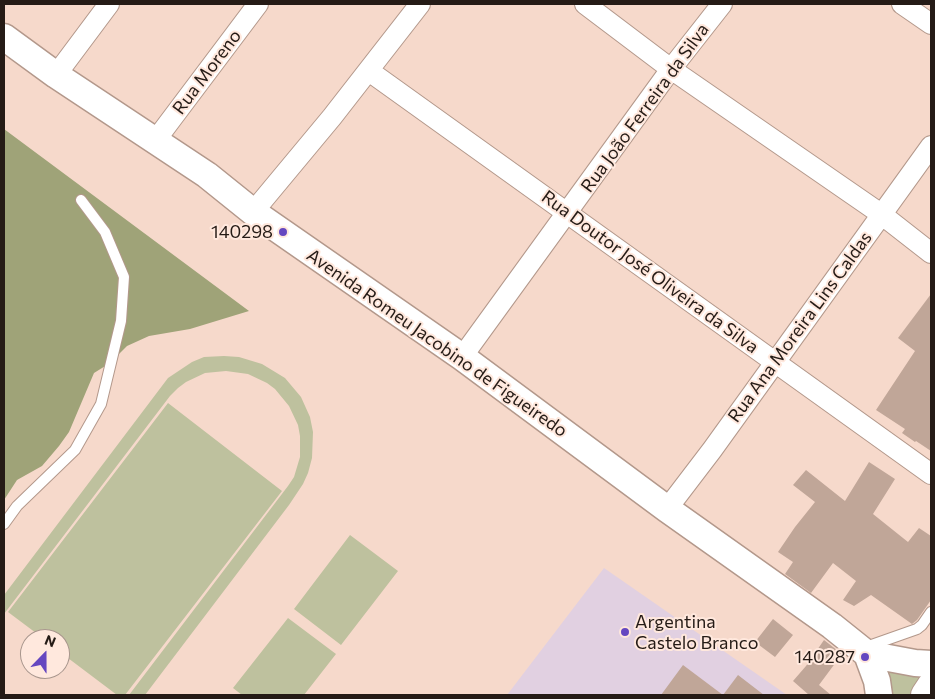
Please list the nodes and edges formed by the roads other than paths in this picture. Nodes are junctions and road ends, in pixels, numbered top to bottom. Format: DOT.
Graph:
graph roads {
  1 [pos="109,4"];
  2 [pos="258,4"];
  3 [pos="420,4"];
  4 [pos="585,4"];
  5 [pos="722,4"];
  6 [pos="902,4"];
  7 [pos="931,24"];
  8 [pos="4,37"];
  9 [pos="671,69"];
  10 [pos="369,71"];
  11 [pos="56,75"];
  12 [pos="155,141"];
  13 [pos="931,146"];
  14 [pos="81,200"];
  15 [pos="253,212"];
  16 [pos="568,212"];
  17 [pos="881,214"];
  18 [pos="931,253"];
  19 [pos="462,357"];
  20 [pos="774,362"];
  21 [pos="931,474"];
  22 [pos="667,509"];
  23 [pos="4,524"];
  24 [pos="931,612"];
  25 [pos="864,652"];
  26 [pos="931,664"];
  27 [pos="931,686"];
  28 [pos="879,695"];
  29 [pos="924,695"];
  1 -- 11 [label="street"];
  2 -- 12 [label="street, Rua Moreno"];
  3 -- 10 [label="street"];
  4 -- 9 [label="street"];
  5 -- 9 [label="street, Rua João Ferreira da Silva"];
  6 -- 7 [label="street"];
  8 -- 11 [label="street, Avenida Romeu Jacobino de Figueiredo"];
  9 -- 16 [label="street, Rua João Ferreira da Silva"];
  9 -- 17 [label="street"];
  10 -- 15 [label="street"];
  10 -- 16 [label="street, Rua Doutor José Oliveira da Silva"];
  11 -- 12 [label="street, Avenida Romeu Jacobino de Figueiredo"];
  12 -- 15 [label="street, Avenida Romeu Jacobino de Figueiredo"];
  13 -- 17 [label="street, Rua Ana Moreira Lins Caldas"];
  14 -- 23 [label="lane"];
  15 -- 19 [label="street, Avenida Romeu Jacobino de Figueiredo"];
  16 -- 19 [label="street, Rua João Ferreira da Silva"];
  16 -- 20 [label="street, Rua Doutor José Oliveira da Silva"];
  17 -- 18 [label="street"];
  17 -- 20 [label="street, Rua Ana Moreira Lins Caldas"];
  19 -- 22 [label="street, Avenida Romeu Jacobino de Figueiredo"];
  20 -- 21 [label="street, Rua Doutor José Oliveira da Silva"];
  20 -- 22 [label="street, Rua Ana Moreira Lins Caldas"];
  22 -- 25 [label="street, Avenida Romeu Jacobino de Figueiredo"];
  24 -- 25 [label="lane"];
  25 -- 26 [label="street, Avenida Romeu Jacobino de Figueiredo"];
  25 -- 28 [label="street"];
  27 -- 29 [label="highway"];
}
